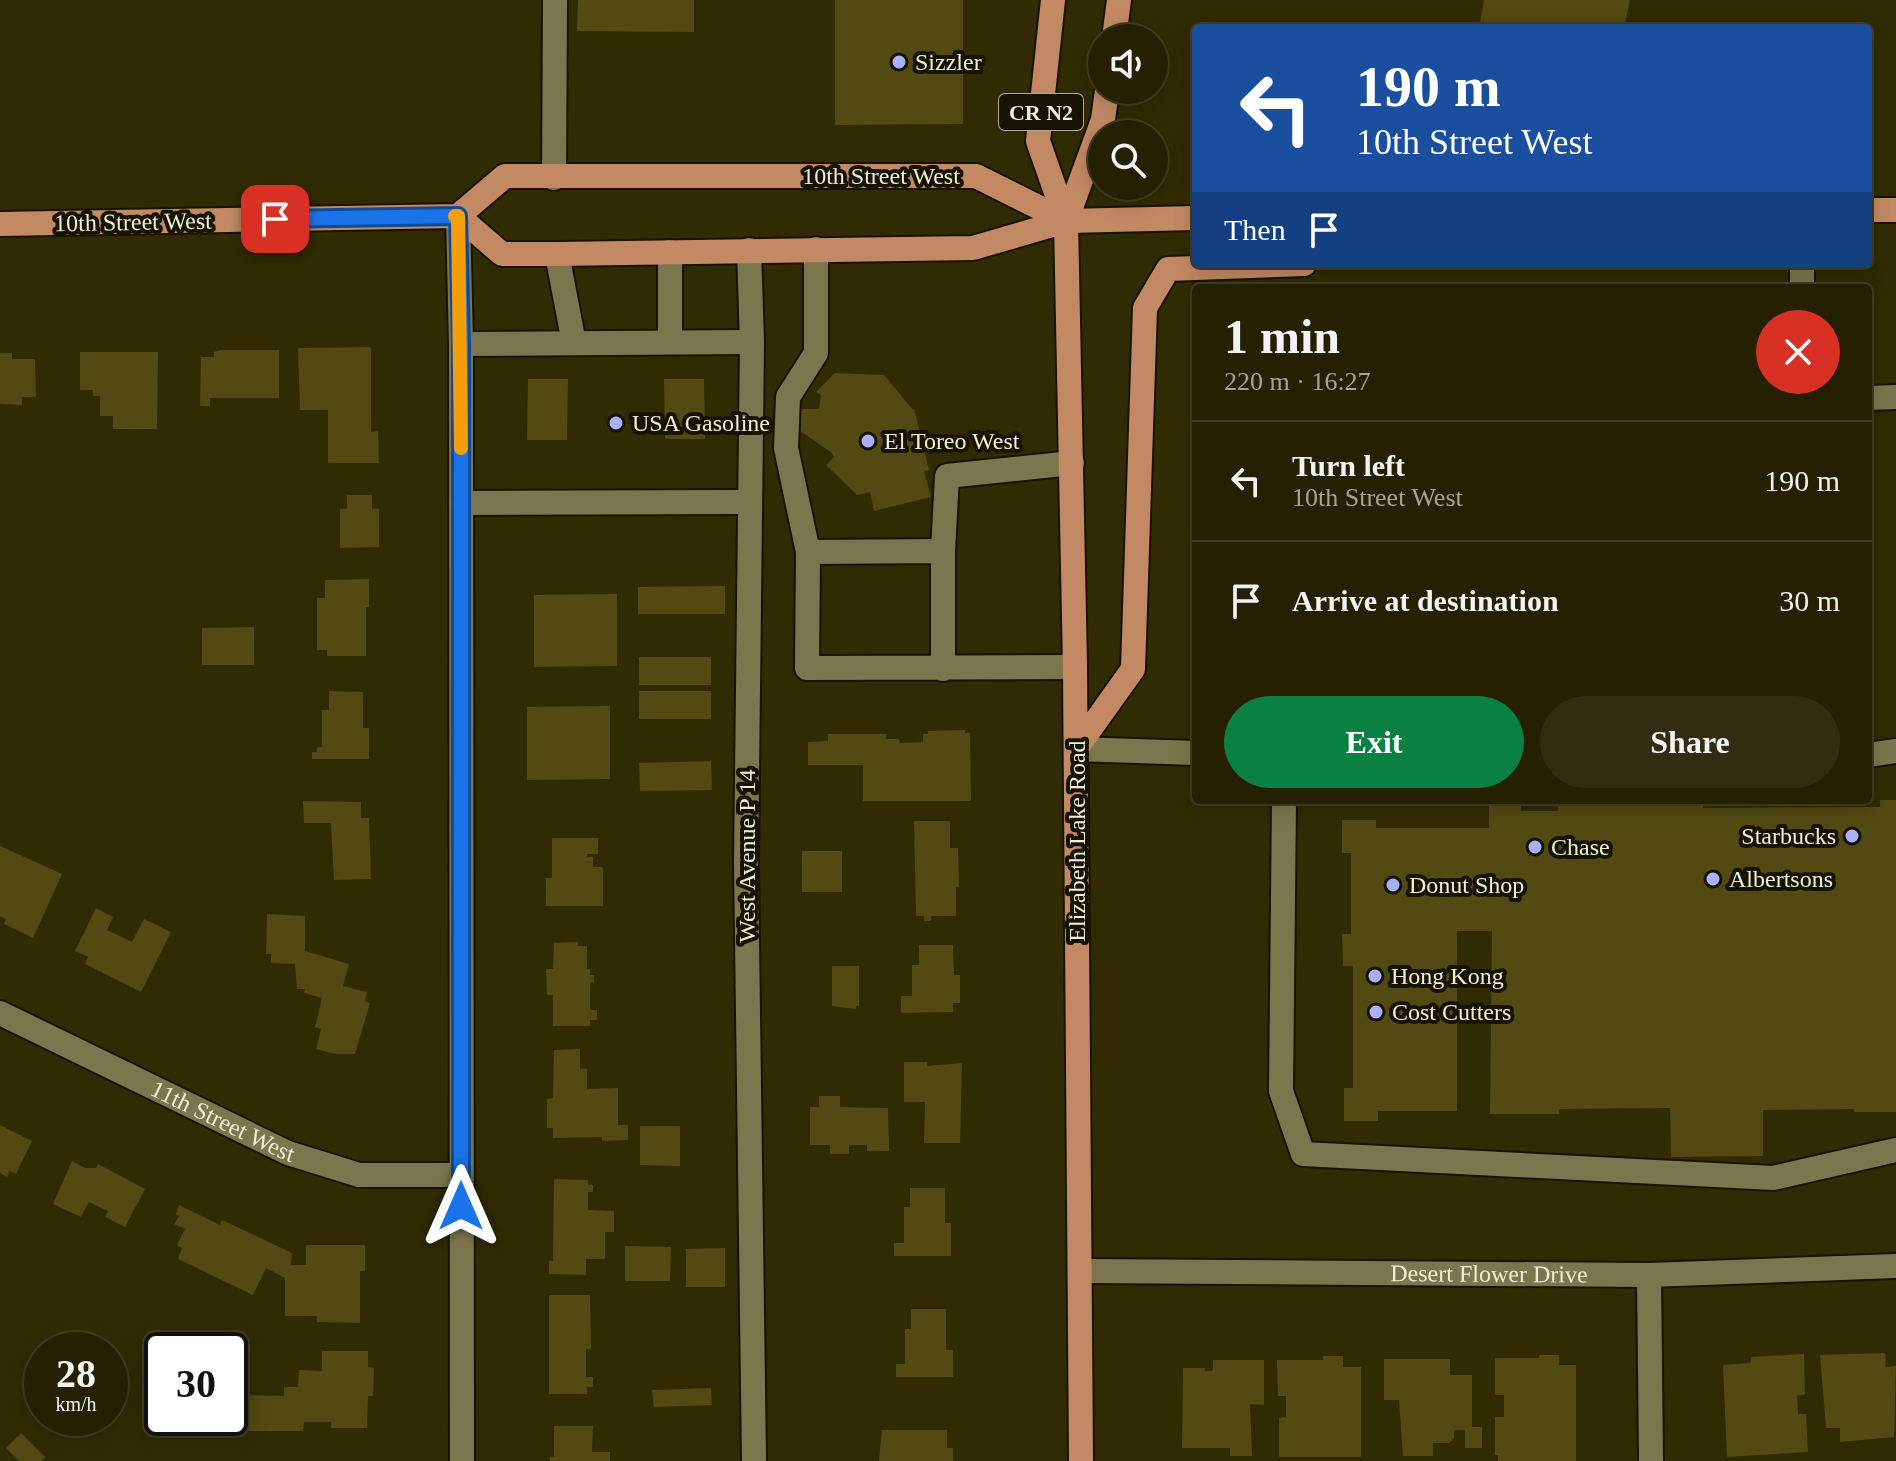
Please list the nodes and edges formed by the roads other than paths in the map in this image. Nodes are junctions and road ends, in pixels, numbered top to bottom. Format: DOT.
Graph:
graph roads {
  1 [pos="555,0"];
  2 [pos="1053,0"];
  3 [pos="1119,0"];
  4 [pos="1116,24"];
  5 [pos="1105,104"];
  6 [pos="554,178"];
  7 [pos="1872,210"];
  8 [pos="1896,210"];
  9 [pos="458,216"];
  10 [pos="1192,218"];
  11 [pos="1066,221"];
  12 [pos="0,224"];
  13 [pos="816,249"];
  14 [pos="749,250"];
  15 [pos="670,252"];
  16 [pos="557,254"];
  17 [pos="1195,268"];
  18 [pos="670,342"];
  19 [pos="752,342"];
  20 [pos="574,343"];
  21 [pos="461,344"];
  22 [pos="1896,397"];
  23 [pos="1872,398"];
  24 [pos="1072,463"];
  25 [pos="750,502"];
  26 [pos="461,503"];
  27 [pos="943,551"];
  28 [pos="808,552"];
  29 [pos="1075,667"];
  30 [pos="943,669"];
  31 [pos="1076,749"];
  32 [pos="1896,751"];
  33 [pos="1192,753"];
  34 [pos="1872,754"];
  35 [pos="1284,804"];
  36 [pos="0,1013"];
  37 [pos="1896,1150"];
  38 [pos="460,1175"];
  39 [pos="1896,1266"];
  40 [pos="1081,1271"];
  41 [pos="1649,1275"];
  42 [pos="462,1461"];
  43 [pos="754,1461"];
  44 [pos="1081,1461"];
  45 [pos="1651,1461"];
  1 -- 6 [label="street"];
  2 -- 11 [label="main road, CR N2"];
  3 -- 4 [label="main road"];
  5 -- 11 [label="main road, CR N2"];
  6 -- 9 [label="main road, 10th Street West"];
  6 -- 11 [label="main road, 10th Street West"];
  7 -- 8 [label="main road"];
  9 -- 12 [label="main road, 10th Street West"];
  9 -- 16 [label="main road"];
  9 -- 21 [label="street"];
  10 -- 11 [label="main road"];
  11 -- 13 [label="main road"];
  11 -- 24 [label="main road, Elizabeth Lake Road / CR N2"];
  13 -- 14 [label="main road"];
  13 -- 28 [label="street"];
  14 -- 15 [label="main road"];
  14 -- 19 [label="street, West Avenue P 14"];
  15 -- 16 [label="main road"];
  15 -- 18 [label="street"];
  16 -- 20 [label="street"];
  17 -- 31 [label="main road"];
  18 -- 19 [label="street"];
  18 -- 20 [label="street"];
  19 -- 25 [label="street, West Avenue P 14"];
  20 -- 21 [label="street"];
  21 -- 26 [label="street"];
  22 -- 23 [label="street"];
  24 -- 27 [label="street"];
  24 -- 29 [label="main road, Elizabeth Lake Road / CR N2"];
  25 -- 26 [label="street"];
  25 -- 43 [label="street, West Avenue P 14"];
  26 -- 38 [label="street"];
  27 -- 28 [label="street"];
  27 -- 30 [label="street"];
  28 -- 30 [label="street"];
  29 -- 30 [label="street"];
  29 -- 31 [label="main road, Elizabeth Lake Road / CR N2"];
  31 -- 33 [label="street"];
  31 -- 40 [label="main road, Elizabeth Lake Road / CR N2"];
  32 -- 34 [label="street"];
  35 -- 37 [label="street"];
  36 -- 38 [label="street, 11th Street West"];
  38 -- 42 [label="street"];
  39 -- 41 [label="street, Desert Flower Drive"];
  40 -- 41 [label="street, Desert Flower Drive"];
  40 -- 44 [label="main road, Elizabeth Lake Road / CR N2"];
  41 -- 45 [label="street"];
}
